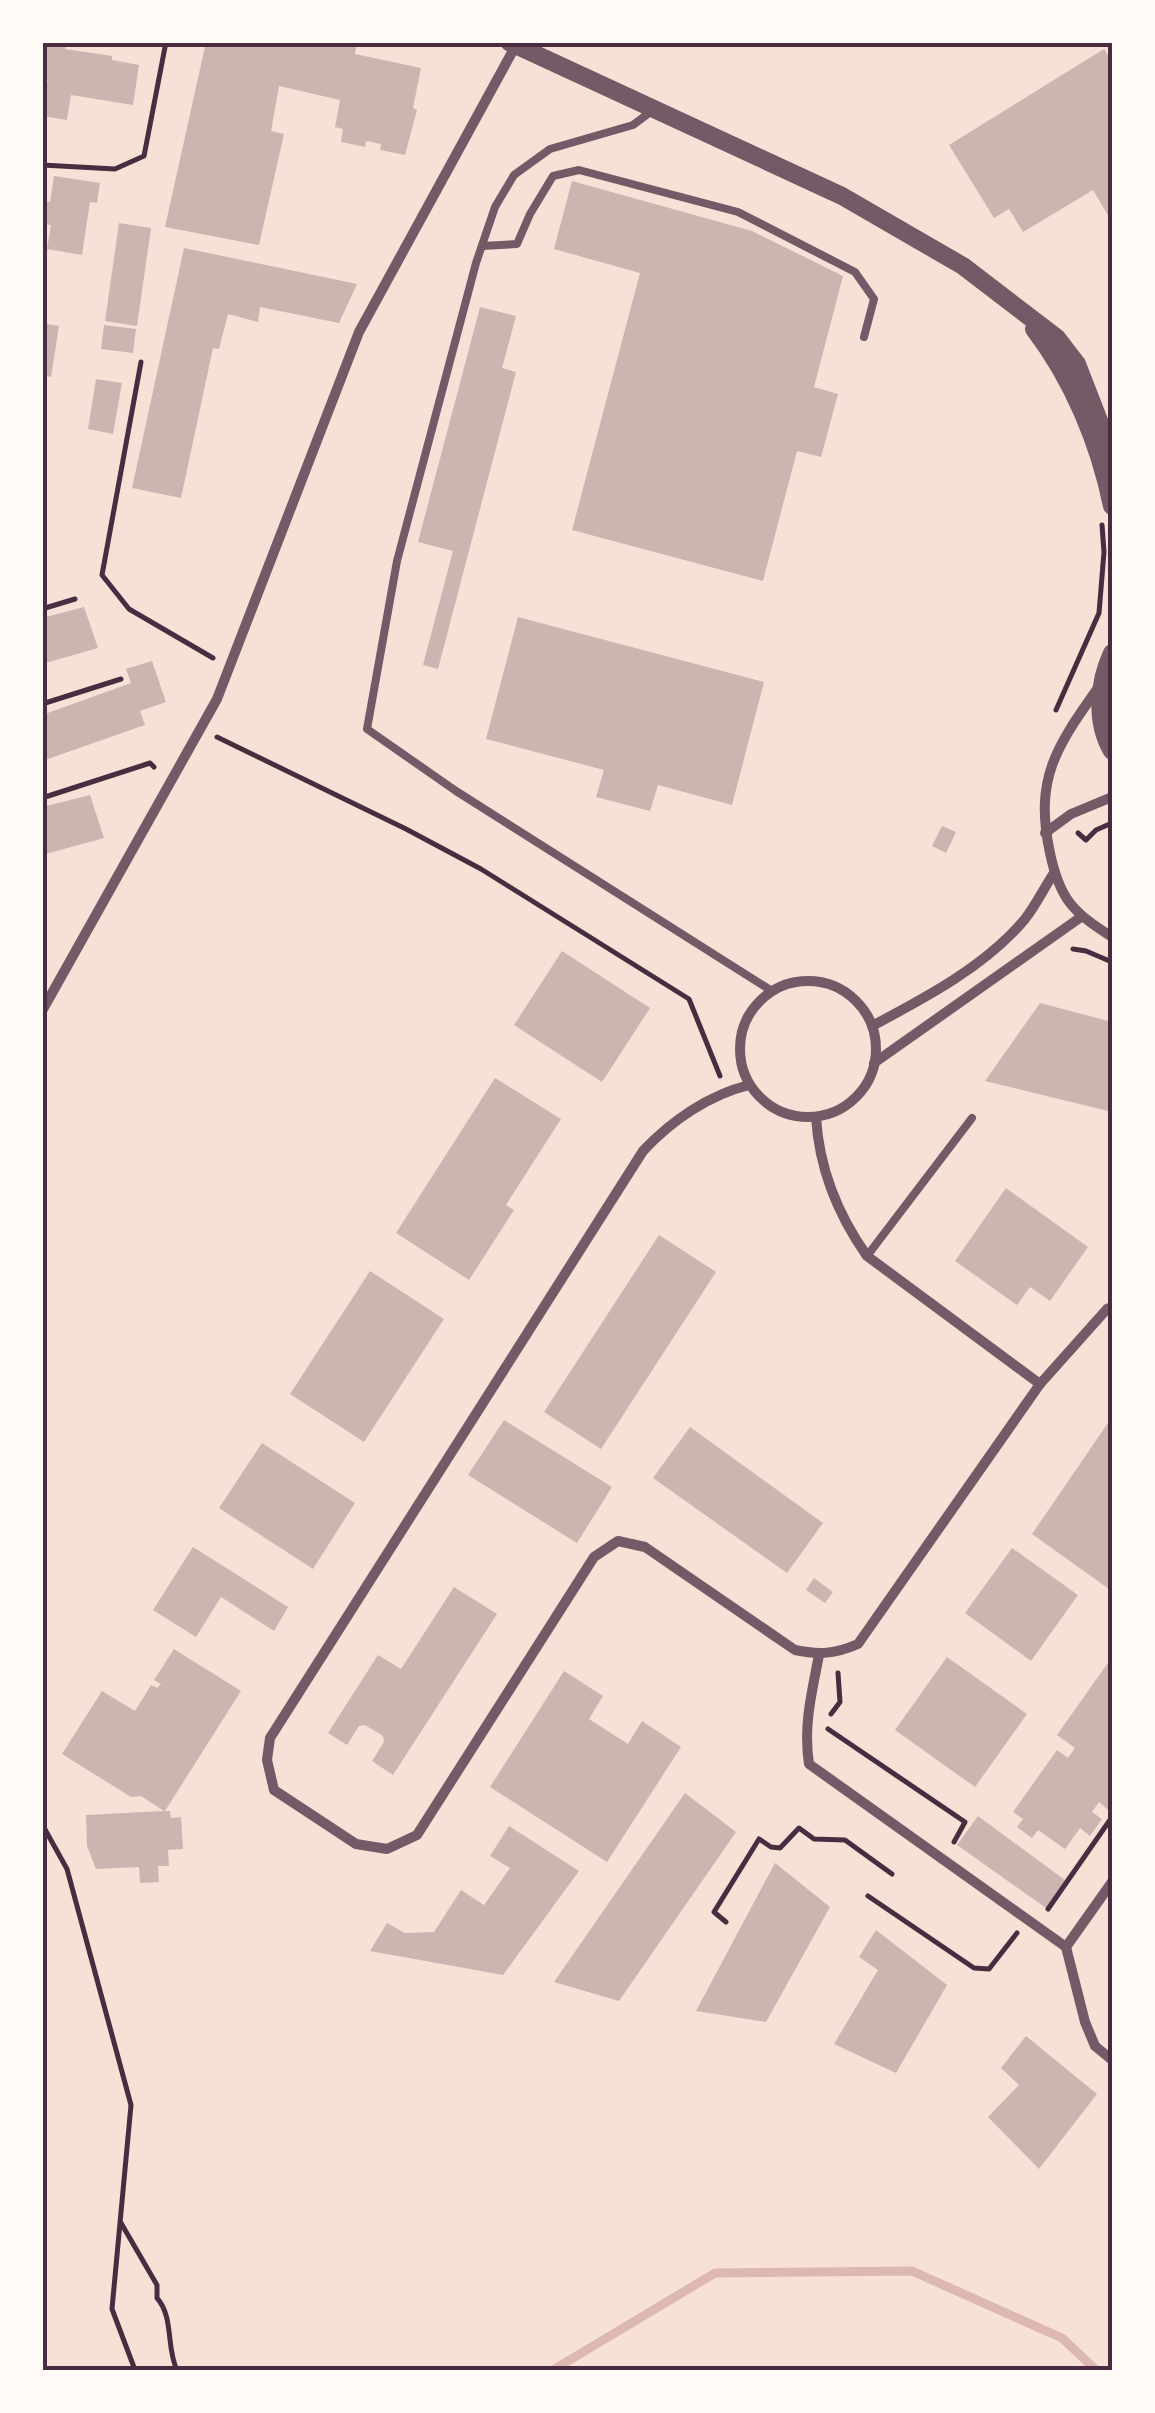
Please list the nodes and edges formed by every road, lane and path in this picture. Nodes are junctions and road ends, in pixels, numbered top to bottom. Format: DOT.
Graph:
graph roads {
  1 [pos="166,42"];
  2 [pos="514,44"];
  3 [pos="653,110"];
  4 [pos="42,165"];
  5 [pos="482,246"];
  6 [pos="1018,308"];
  7 [pos="864,337"];
  8 [pos="141,362"];
  9 [pos="1112,454"];
  10 [pos="1106,508"];
  11 [pos="75,598"];
  12 [pos="42,609"];
  13 [pos="1112,654"];
  14 [pos="230,666"];
  15 [pos="121,679"];
  16 [pos="1102,683"];
  17 [pos="42,704"];
  18 [pos="1053,718"];
  19 [pos="201,729"];
  20 [pos="1112,751"];
  21 [pos="150,763"];
  22 [pos="1112,797"];
  23 [pos="42,798"];
  24 [pos="1112,823"];
  25 [pos="1045,833"];
  26 [pos="1086,840"];
  27 [pos="1054,872"];
  28 [pos="1081,917"];
  29 [pos="1112,937"];
  30 [pos="1047,940"];
  31 [pos="1112,962"];
  32 [pos="772,991"];
  33 [pos="42,1011"];
  34 [pos="872,1026"];
  35 [pos="874,1063"];
  36 [pos="749,1085"];
  37 [pos="726,1091"];
  38 [pos="816,1117"];
  39 [pos="972,1118"];
  40 [pos="867,1256"];
  41 [pos="1112,1307"];
  42 [pos="1040,1384"];
  43 [pos="836,1653"];
  44 [pos="819,1655"];
  45 [pos="1112,1817"];
  46 [pos="42,1824"];
  47 [pos="954,1846"];
  48 [pos="892,1874"];
  49 [pos="1112,1882"];
  50 [pos="868,1896"];
  51 [pos="1046,1912"];
  52 [pos="1028,1918"];
  53 [pos="726,1922"];
  54 [pos="1066,1947"];
  55 [pos="1112,2060"];
  56 [pos="120,2222"];
  57 [pos="135,2370"];
  58 [pos="176,2370"];
  1 -- 4 [label="path"];
  2 -- 3 [label="street"];
  2 -- 14 [label="street"];
  3 -- 5 [label="lane"];
  3 -- 6 [label="street"];
  5 -- 7 [label="lane"];
  5 -- 32 [label="lane"];
  6 -- 9 [label="street"];
  6 -- 10 [label="street"];
  8 -- 14 [label="path"];
  10 -- 18 [label="path"];
  11 -- 12 [label="path"];
  13 -- 16 [label="street"];
  14 -- 19 [label="street"];
  15 -- 17 [label="path"];
  16 -- 20 [label="street"];
  16 -- 25 [label="street"];
  19 -- 33 [label="street"];
  19 -- 37 [label="path"];
  21 -- 23 [label="path"];
  22 -- 25 [label="street"];
  24 -- 26 [label="path"];
  25 -- 27 [label="street"];
  27 -- 28 [label="street"];
  27 -- 34 [label="street"];
  28 -- 29 [label="street"];
  28 -- 30 [label="street"];
  30 -- 31 [label="path"];
  30 -- 35 [label="street"];
  32 -- 34 [label="street"];
  32 -- 36 [label="street"];
  34 -- 35 [label="street"];
  35 -- 38 [label="street"];
  36 -- 37 [label="street"];
  36 -- 38 [label="street"];
  37 -- 44 [label="street"];
  38 -- 40 [label="street"];
  39 -- 40 [label="lane"];
  40 -- 42 [label="street"];
  41 -- 42 [label="street"];
  42 -- 43 [label="street"];
  43 -- 44 [label="street"];
  43 -- 47 [label="path"];
  44 -- 52 [label="street"];
  45 -- 51 [label="path"];
  46 -- 56 [label="path"];
  48 -- 53 [label="path"];
  49 -- 54 [label="street"];
  50 -- 52 [label="path"];
  52 -- 54 [label="street"];
  54 -- 55 [label="street"];
  56 -- 57 [label="path"];
  56 -- 58 [label="path"];
}
